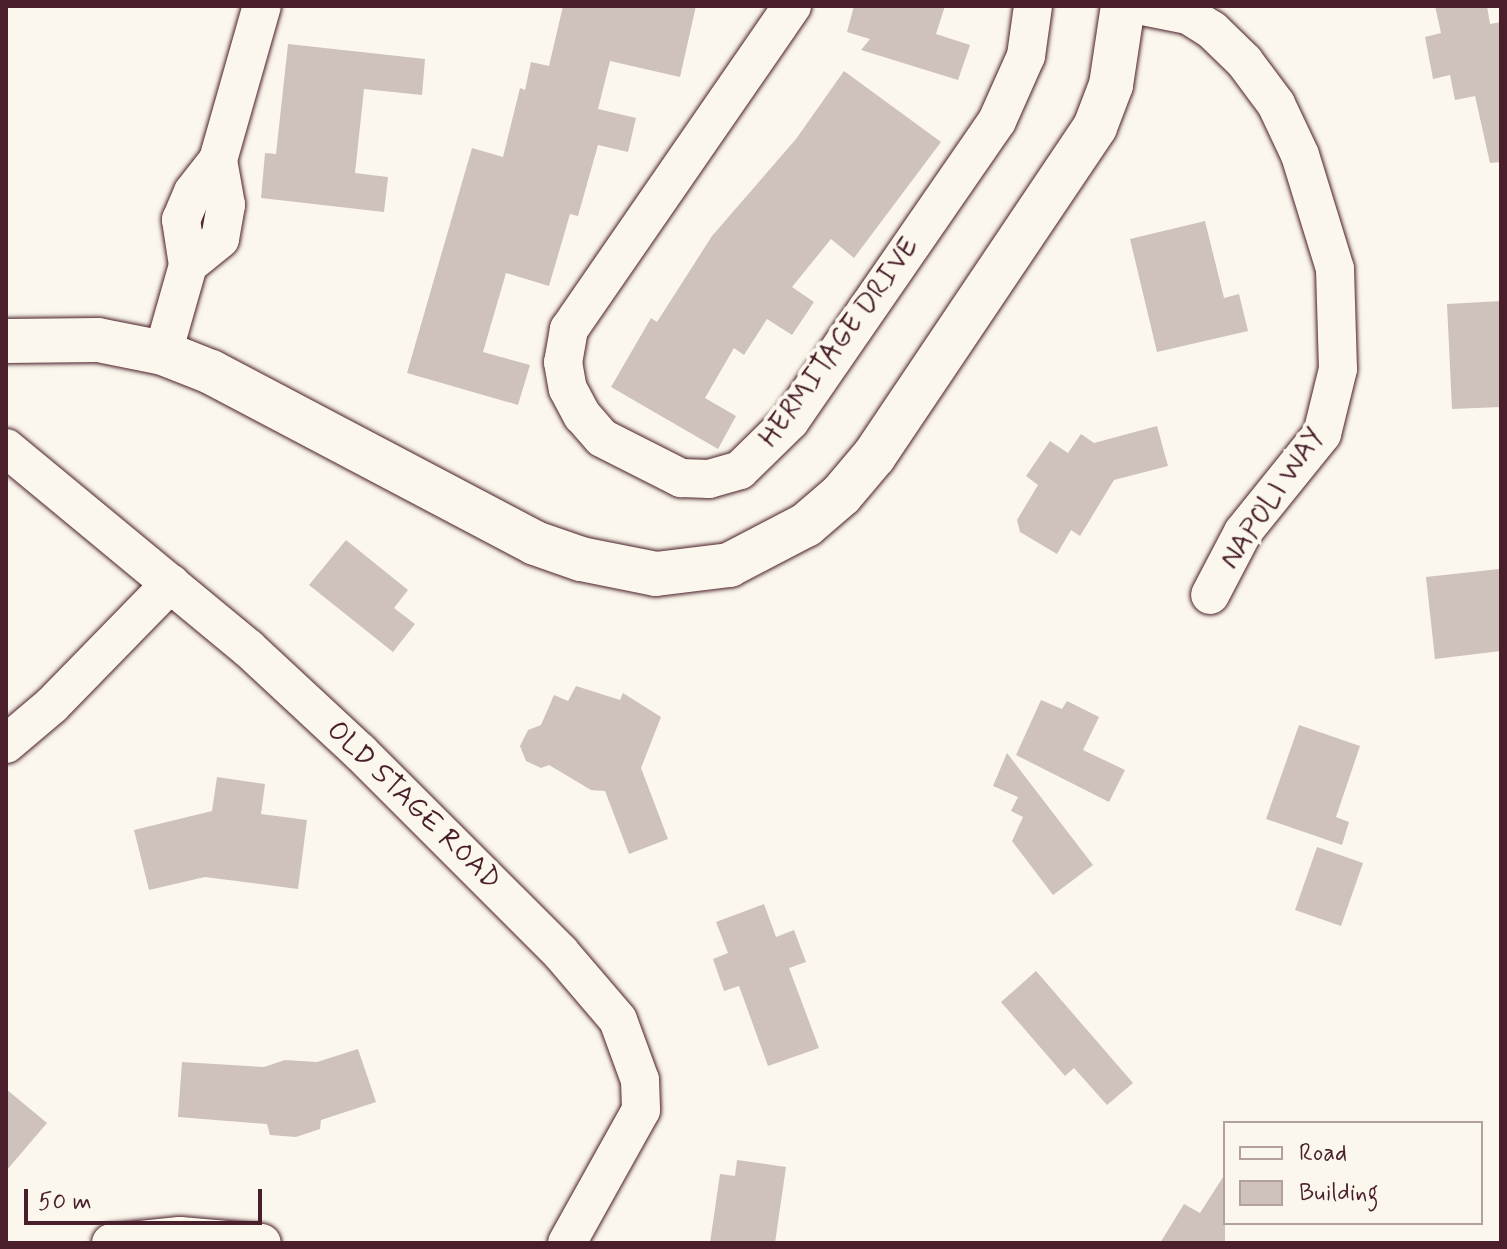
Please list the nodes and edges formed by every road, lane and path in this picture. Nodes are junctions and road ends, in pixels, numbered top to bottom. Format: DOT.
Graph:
graph roads {
  1 [pos="262,6"];
  2 [pos="792,6"];
  3 [pos="1033,6"];
  4 [pos="1123,6"];
  5 [pos="1143,6"];
  6 [pos="6,341"];
  7 [pos="163,353"];
  8 [pos="6,448"];
  9 [pos="171,583"];
  10 [pos="1210,595"];
  11 [pos="6,744"];
  12 [pos="111,1243"];
  13 [pos="262,1243"];
  14 [pos="567,1243"];
  1 -- 7 [label="street"];
  2 -- 3 [label="street, HERMITAGE DRIVE"];
  4 -- 7 [label="street"];
  5 -- 10 [label="street, NAPOLI WAY"];
  6 -- 7 [label="street"];
  8 -- 9 [label="street, OLD STAGE ROAD"];
  9 -- 11 [label="street"];
  9 -- 14 [label="street, OLD STAGE ROAD"];
  12 -- 13 [label="street"];
}
